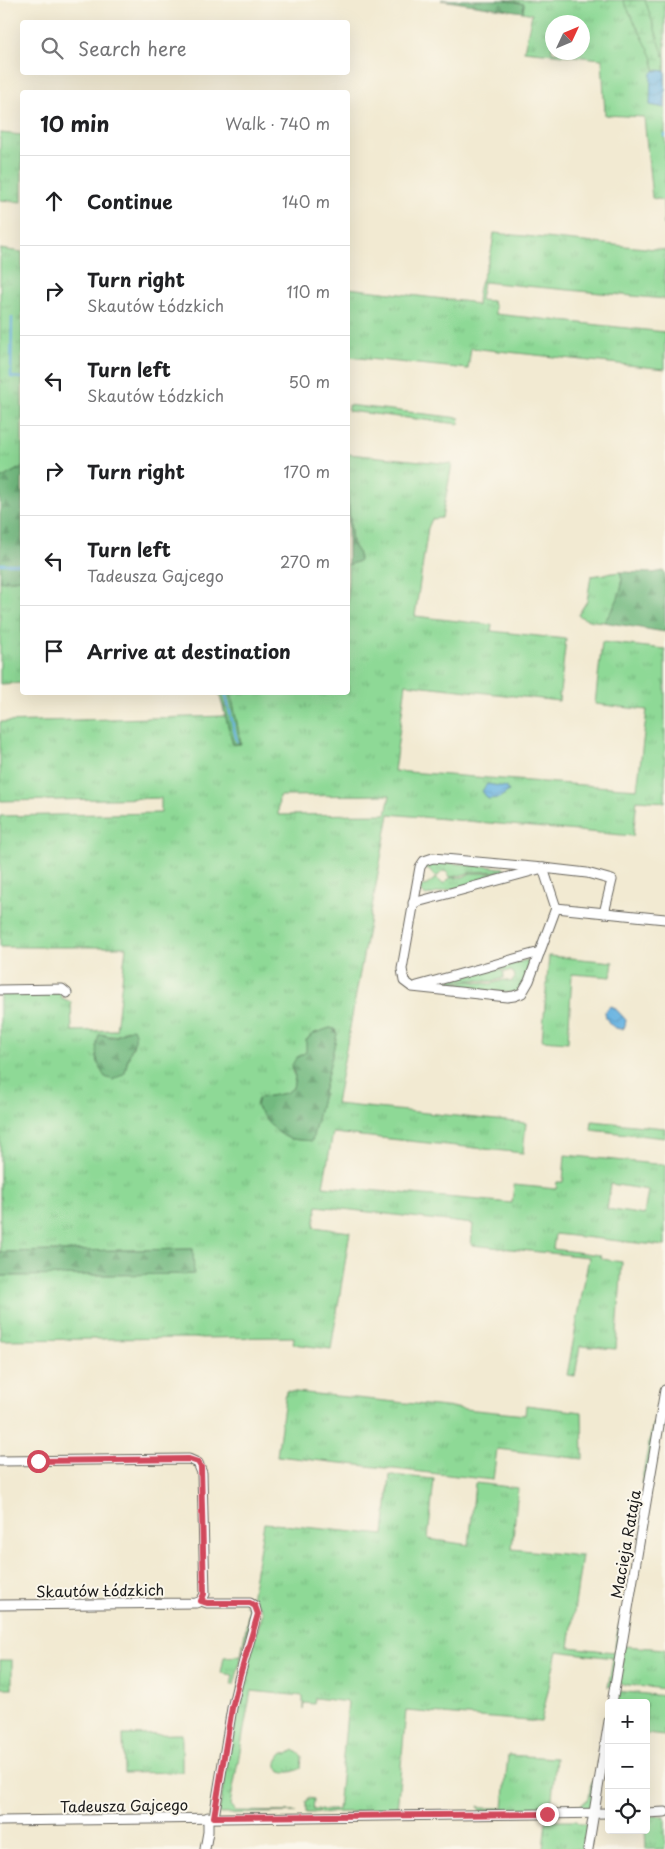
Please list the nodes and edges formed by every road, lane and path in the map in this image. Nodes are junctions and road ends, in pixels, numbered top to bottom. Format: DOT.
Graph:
graph roads {
  1 [pos="543,868"];
  2 [pos="414,902"];
  3 [pos="556,908"];
  4 [pos="604,913"];
  5 [pos="665,919"];
  6 [pos="540,952"];
  7 [pos="412,987"];
  8 [pos="0,990"];
  9 [pos="67,993"];
  10 [pos="665,1390"];
  11 [pos="0,1461"];
  12 [pos="201,1601"];
  13 [pos="0,1605"];
  14 [pos="613,1699"];
  15 [pos="605,1744"];
  16 [pos="650,1812"];
  17 [pos="665,1812"];
  18 [pos="594,1813"];
  19 [pos="605,1813"];
  20 [pos="211,1817"];
  21 [pos="0,1821"];
  22 [pos="205,1849"];
  23 [pos="588,1849"];
  1 -- 2 [label="street"];
  1 -- 2 [label="street"];
  1 -- 3 [label="street"];
  1 -- 4 [label="street"];
  2 -- 7 [label="street"];
  3 -- 4 [label="street"];
  3 -- 6 [label="street"];
  4 -- 5 [label="street"];
  6 -- 7 [label="street"];
  6 -- 7 [label="street"];
  8 -- 9 [label="street"];
  10 -- 14 [label="street, Macieja Rataja"];
  11 -- 12 [label="street"];
  12 -- 13 [label="street, Skautów Łódzkich"];
  12 -- 20 [label="street, Skautów Łódzkich"];
  15 -- 18 [label="street"];
  16 -- 17 [label="street"];
  18 -- 19 [label="street, Tadeusza Gajcego"];
  18 -- 20 [label="street, Tadeusza Gajcego"];
  18 -- 23 [label="street"];
  20 -- 21 [label="street, Tadeusza Gajcego"];
  20 -- 22 [label="street"];
}
